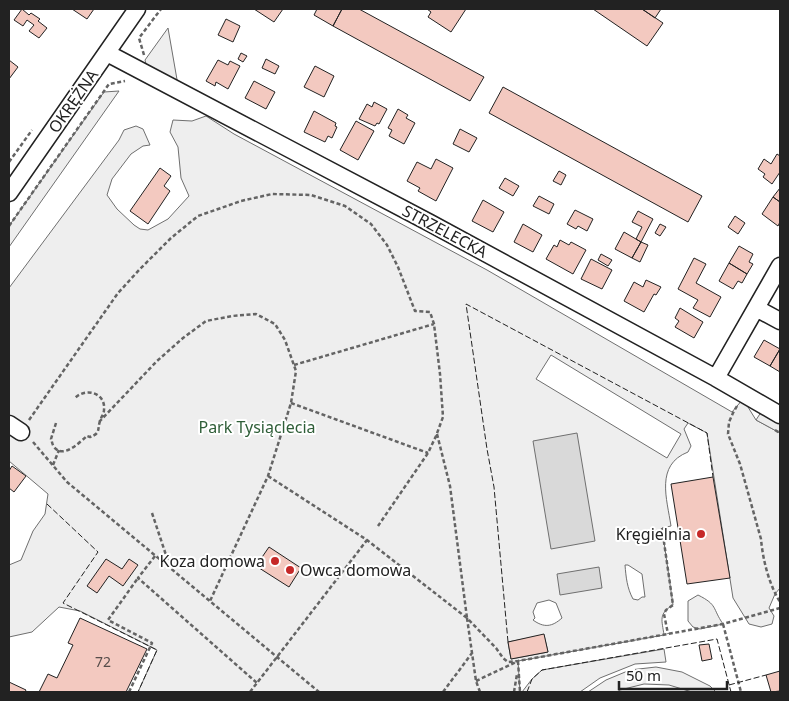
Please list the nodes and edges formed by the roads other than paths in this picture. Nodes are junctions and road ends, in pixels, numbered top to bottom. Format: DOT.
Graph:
graph roads {
  1 [pos="137,9"];
  2 [pos="107,53"];
  3 [pos="9,193"];
  4 [pos="780,266"];
  5 [pos="756,308"];
  6 [pos="780,321"];
  7 [pos="716,378"];
  8 [pos="780,415"];
  1 -- 2 [label="street, OKRĘŻNA"];
  2 -- 3 [label="street, OKRĘŻNA"];
  2 -- 7 [label="street, STRZELECKA"];
  4 -- 5 [label="street"];
  5 -- 6 [label="street"];
  5 -- 7 [label="street"];
  7 -- 8 [label="street, STRZELECKA"];
}
